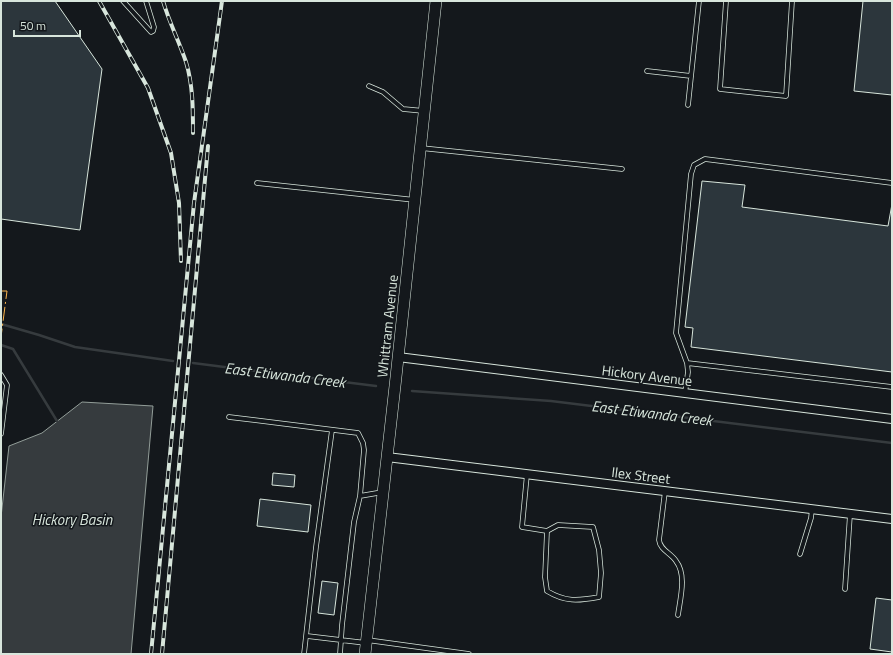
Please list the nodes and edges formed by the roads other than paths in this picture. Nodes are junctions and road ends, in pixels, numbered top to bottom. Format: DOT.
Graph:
graph roads {
  1 [pos="123,1"];
  2 [pos="146,1"];
  3 [pos="436,1"];
  4 [pos="699,1"];
  5 [pos="726,1"];
  6 [pos="792,1"];
  7 [pos="647,71"];
  8 [pos="691,76"];
  9 [pos="369,86"];
  10 [pos="688,105"];
  11 [pos="424,111"];
  12 [pos="421,148"];
  13 [pos="622,169"];
  14 [pos="257,183"];
  15 [pos="892,183"];
  16 [pos="415,200"];
  17 [pos="398,357"];
  18 [pos="687,363"];
  19 [pos="1,375"];
  20 [pos="892,387"];
  21 [pos="685,393"];
  22 [pos="229,417"];
  23 [pos="892,419"];
  24 [pos="332,430"];
  25 [pos="1,434"];
  26 [pos="387,457"];
  27 [pos="527,474"];
  28 [pos="665,491"];
  29 [pos="383,492"];
  30 [pos="360,496"];
  31 [pos="812,509"];
  32 [pos="850,514"];
  33 [pos="892,519"];
  34 [pos="547,531"];
  35 [pos="800,554"];
  36 [pos="845,589"];
  37 [pos="678,615"];
  38 [pos="307,636"];
  39 [pos="341,641"];
  40 [pos="366,646"];
  41 [pos="304,654"];
  42 [pos="340,654"];
  43 [pos="470,654"];
  1 -- 2 [label="lane"];
  3 -- 11 [label="street, Whittram Avenue"];
  4 -- 8 [label="lane"];
  5 -- 6 [label="lane"];
  7 -- 8 [label="lane"];
  8 -- 10 [label="lane"];
  9 -- 11 [label="lane"];
  11 -- 12 [label="street, Whittram Avenue"];
  12 -- 13 [label="lane"];
  12 -- 16 [label="street, Whittram Avenue"];
  14 -- 16 [label="lane"];
  15 -- 18 [label="lane"];
  16 -- 17 [label="street, Whittram Avenue"];
  17 -- 21 [label="street, Hickory Avenue"];
  17 -- 26 [label="street, Whittram Avenue"];
  18 -- 20 [label="lane"];
  18 -- 21 [label="lane"];
  19 -- 25 [label="lane"];
  21 -- 23 [label="street, Hickory Avenue"];
  22 -- 24 [label="lane"];
  24 -- 30 [label="lane"];
  24 -- 38 [label="lane"];
  26 -- 27 [label="street, Ilex Street"];
  26 -- 29 [label="street, Whittram Avenue"];
  27 -- 28 [label="street, Ilex Street"];
  27 -- 34 [label="lane"];
  28 -- 31 [label="street, Ilex Street"];
  28 -- 37 [label="lane"];
  29 -- 30 [label="lane"];
  29 -- 40 [label="street, Whittram Avenue"];
  30 -- 39 [label="lane"];
  31 -- 32 [label="street, Ilex Street"];
  31 -- 35 [label="lane"];
  32 -- 33 [label="street, Ilex Street"];
  32 -- 36 [label="lane"];
  34 -- 34 [label="lane"];
  38 -- 39 [label="lane"];
  38 -- 41 [label="lane"];
  39 -- 40 [label="lane"];
  39 -- 42 [label="lane"];
  40 -- 43 [label="lane"];
}
